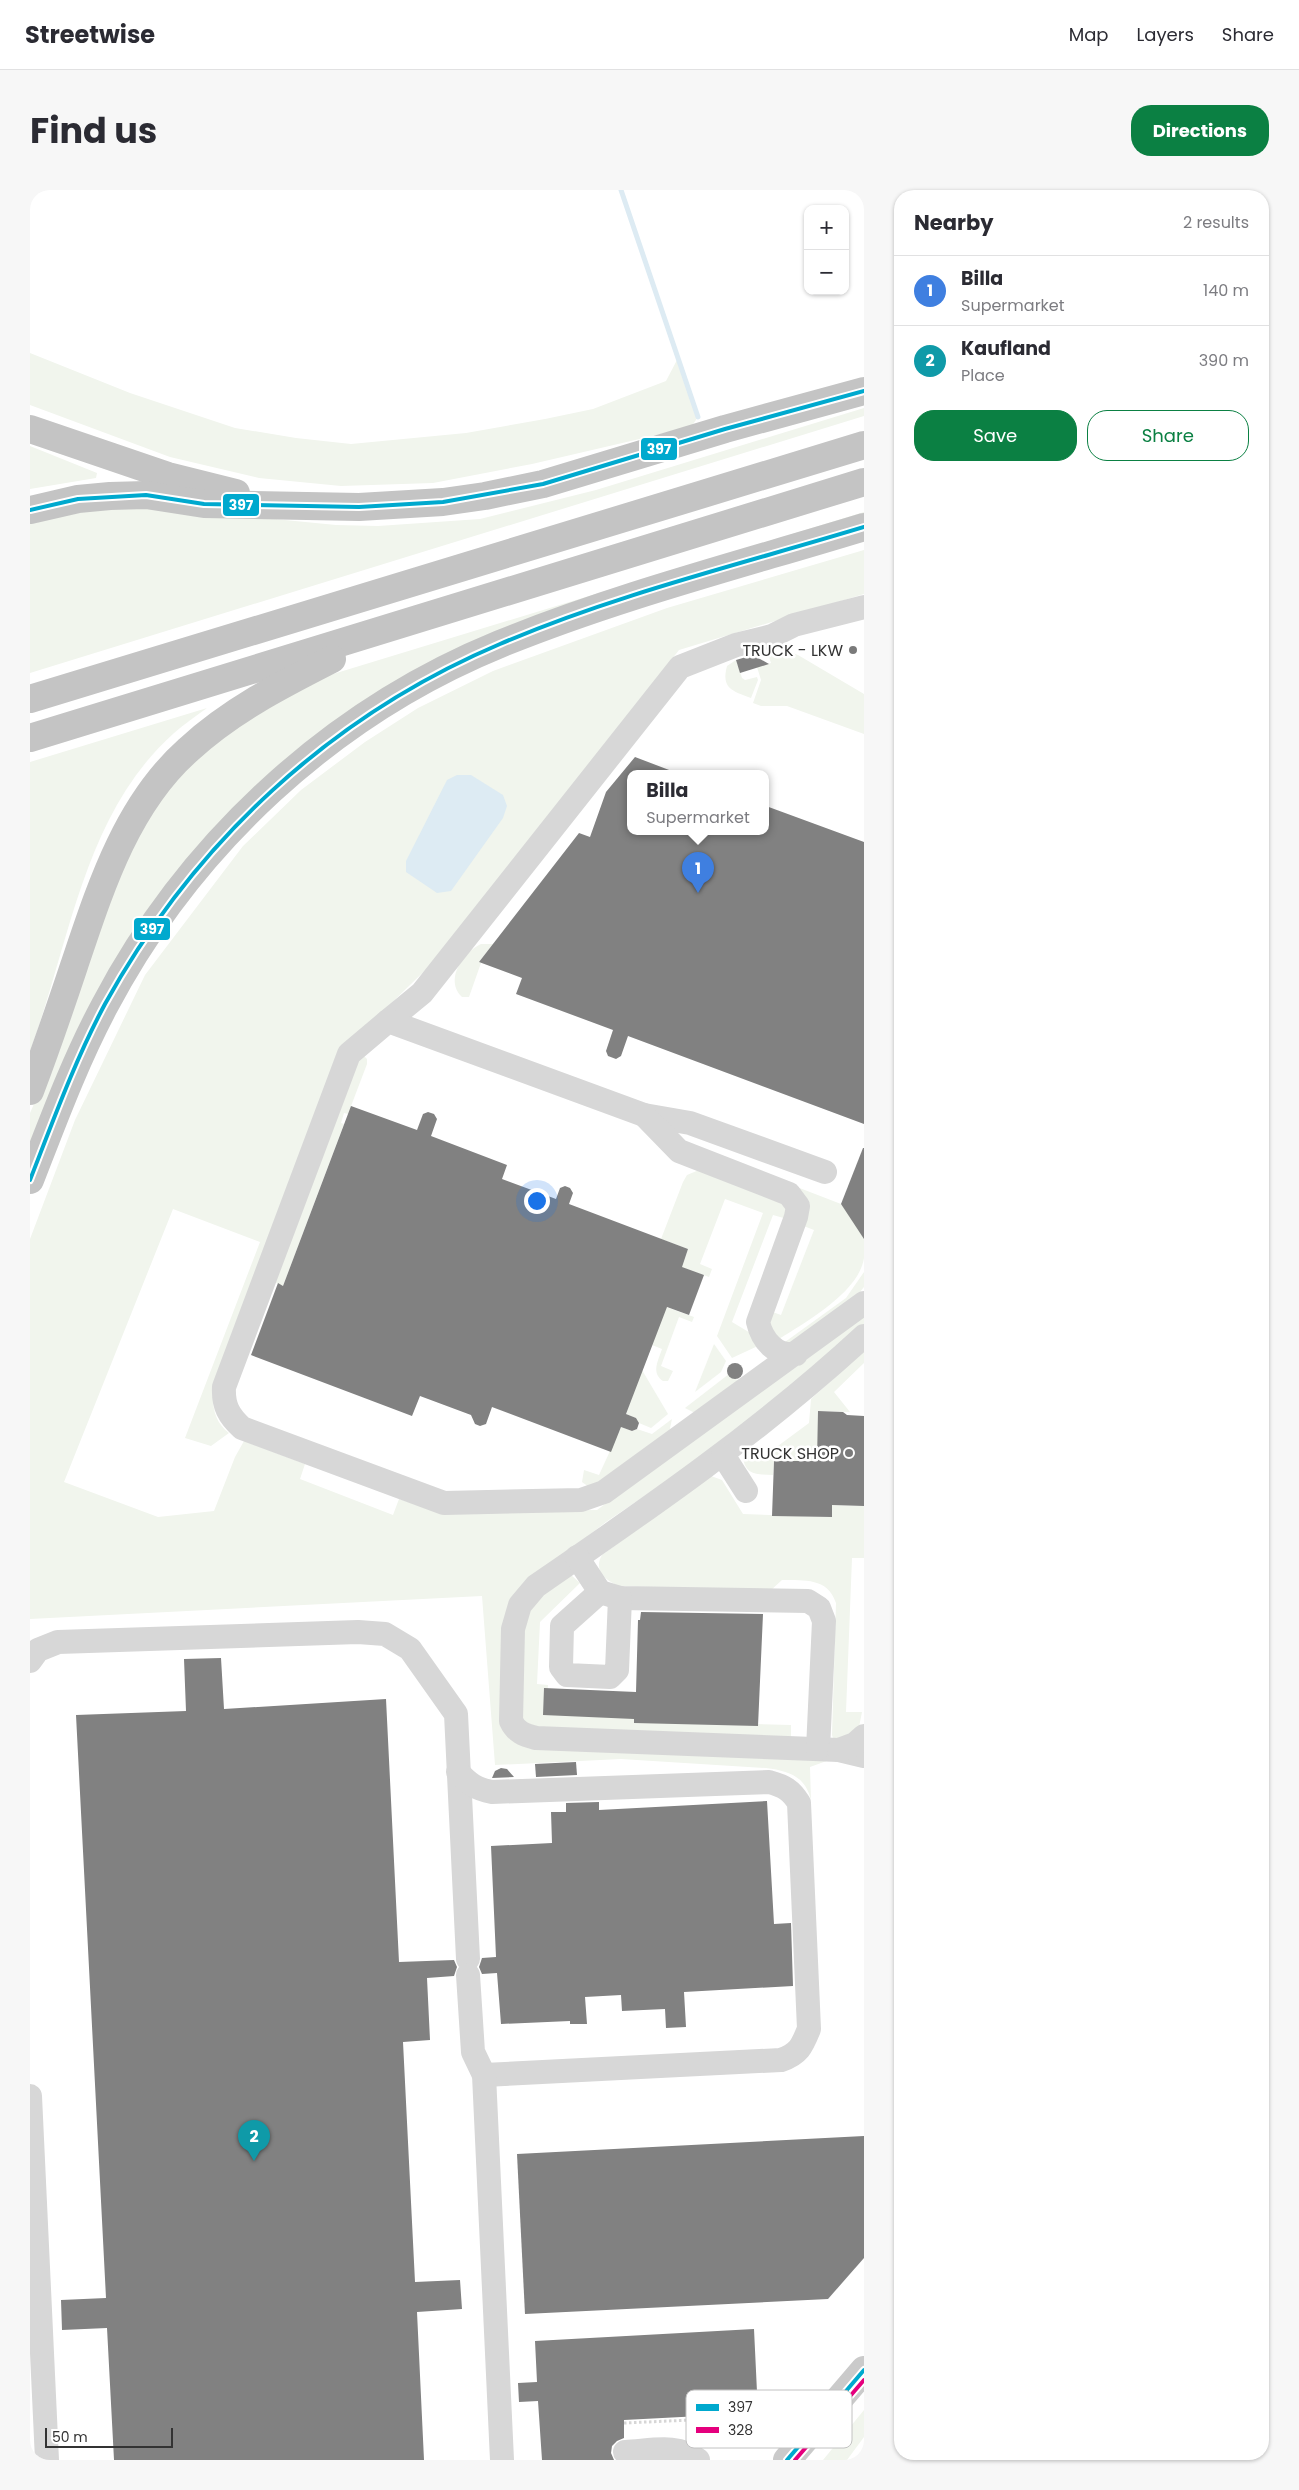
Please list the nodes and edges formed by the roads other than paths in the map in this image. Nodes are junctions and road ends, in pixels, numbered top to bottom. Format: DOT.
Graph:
graph roads {
  1 [pos="864,391"];
  2 [pos="30,429"];
  3 [pos="864,445"];
  4 [pos="864,482"];
  5 [pos="359,508"];
  6 [pos="30,510"];
  7 [pos="864,527"];
  8 [pos="864,607"];
  9 [pos="388,629"];
  10 [pos="30,700"];
  11 [pos="30,738"];
  12 [pos="388,1021"];
  13 [pos="30,1091"];
  14 [pos="644,1115"];
  15 [pos="824,1172"];
  16 [pos="31,1178"];
  17 [pos="861,1304"];
  18 [pos="864,1336"];
  19 [pos="796,1354"];
  20 [pos="723,1455"];
  21 [pos="746,1491"];
  22 [pos="577,1558"];
  23 [pos="30,1660"];
  24 [pos="864,1736"];
  25 [pos="829,1750"];
  26 [pos="864,1756"];
  27 [pos="458,1772"];
  28 [pos="484,2075"];
  29 [pos="30,2096"];
  30 [pos="36,2343"];
  31 [pos="864,2370"];
  32 [pos="849,2390"];
  33 [pos="805,2448"];
  34 [pos="625,2452"];
  35 [pos="47,2460"];
  36 [pos="502,2460"];
  37 [pos="698,2460"];
  38 [pos="787,2460"];
  1 -- 5 [label="highway"];
  2 -- 5 [label="highway"];
  3 -- 10 [label="highway"];
  4 -- 9 [label="highway"];
  5 -- 6 [label="highway"];
  7 -- 16 [label="highway"];
  8 -- 12 [label="lane"];
  9 -- 11 [label="highway"];
  9 -- 13 [label="highway"];
  12 -- 14 [label="lane"];
  12 -- 19 [label="lane"];
  14 -- 15 [label="lane"];
  14 -- 19 [label="lane"];
  17 -- 19 [label="lane"];
  18 -- 20 [label="lane"];
  20 -- 21 [label="lane"];
  20 -- 22 [label="lane"];
  22 -- 25 [label="lane"];
  22 -- 25 [label="lane"];
  23 -- 27 [label="lane"];
  24 -- 25 [label="lane"];
  25 -- 26 [label="lane"];
  27 -- 28 [label="lane"];
  27 -- 28 [label="lane"];
  28 -- 36 [label="lane"];
  29 -- 30 [label="lane"];
  30 -- 35 [label="lane"];
  31 -- 32 [label="main road"];
  33 -- 38 [label="main road"];
  34 -- 37 [label="lane"];
}
